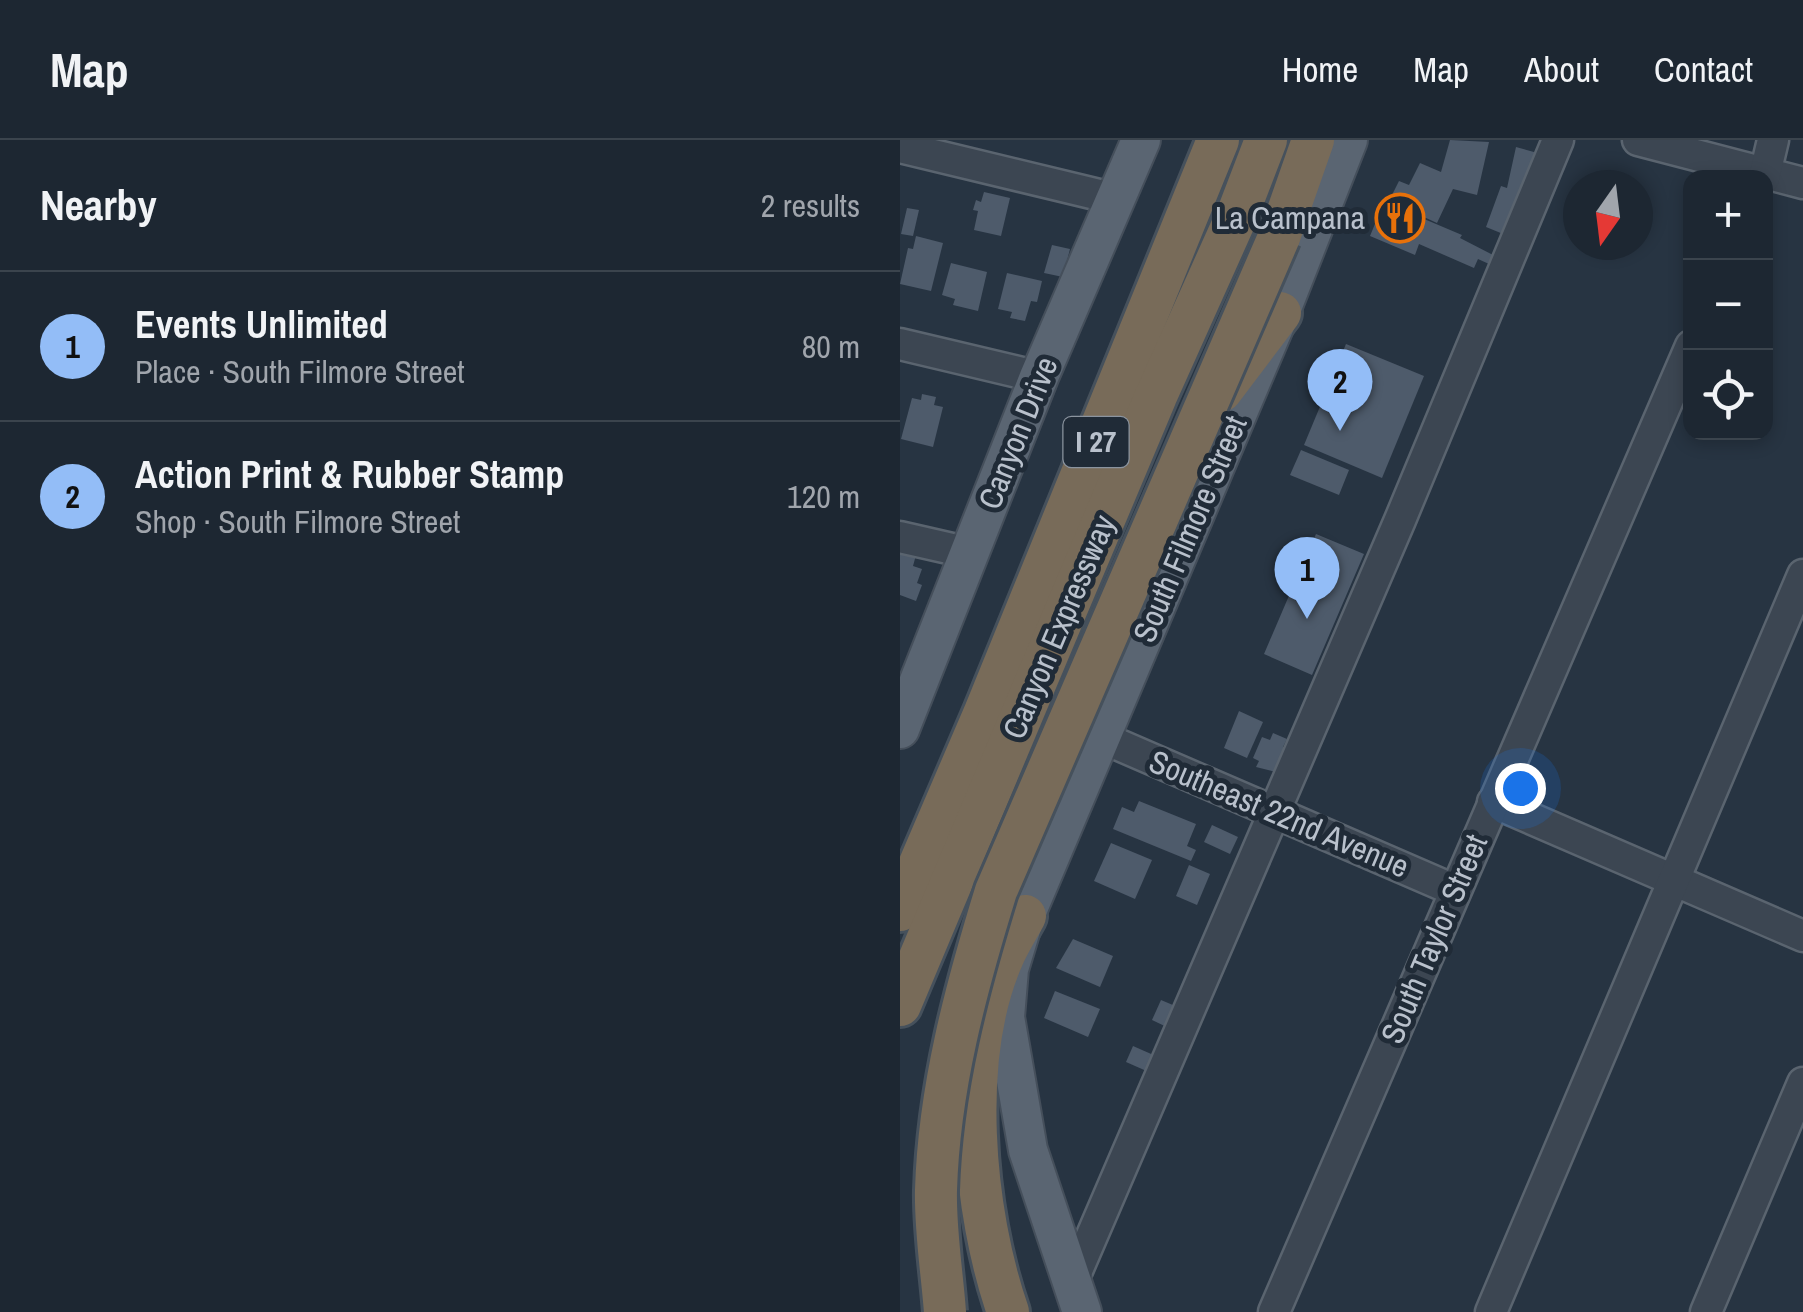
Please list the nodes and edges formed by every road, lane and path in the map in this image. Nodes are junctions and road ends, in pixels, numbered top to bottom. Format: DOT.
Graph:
graph roads {
  1 [pos="1141,140"];
  2 [pos="1266,140"];
  3 [pos="1313,140"];
  4 [pos="1348,140"];
  5 [pos="1558,140"];
  6 [pos="1638,140"];
  7 [pos="1773,140"];
  8 [pos="900,147"];
  9 [pos="1212,150"];
  10 [pos="1743,170"];
  11 [pos="1766,170"];
  12 [pos="1773,178"];
  13 [pos="1803,183"];
  14 [pos="1116,199"];
  15 [pos="1280,313"];
  16 [pos="900,344"];
  17 [pos="1688,350"];
  18 [pos="1039,377"];
  19 [pos="900,537"];
  20 [pos="970,553"];
  21 [pos="1803,575"];
  22 [pos="1044,664"];
  23 [pos="985,712"];
  24 [pos="900,729"];
  25 [pos="1103,738"];
  26 [pos="1493,802"];
  27 [pos="1274,812"];
  28 [pos="900,856"];
  29 [pos="1674,880"];
  30 [pos="1454,890"];
  31 [pos="900,910"];
  32 [pos="1025,916"];
  33 [pos="1803,936"];
  34 [pos="900,1005"];
  35 [pos="1803,1083"];
  36 [pos="1077,1297"];
  37 [pos="945,1312"];
  38 [pos="1008,1312"];
  39 [pos="1274,1312"];
  40 [pos="1491,1312"];
  41 [pos="1706,1312"];
  1 -- 14 [label="main road, Canyon Drive"];
  2 -- 22 [label="highway, Canyon Expressway / I 27"];
  3 -- 37 [label="highway, bridge"];
  4 -- 15 [label="main road, South Filmore Street"];
  5 -- 27 [label="street"];
  6 -- 10 [label="street"];
  7 -- 11 [label="street"];
  8 -- 14 [label="street"];
  9 -- 23 [label="highway, Canyon Expressway / I 27"];
  12 -- 13 [label="street"];
  14 -- 18 [label="main road, Canyon Drive"];
  15 -- 22 [label="highway"];
  15 -- 25 [label="main road, South Filmore Street"];
  16 -- 18 [label="street"];
  17 -- 26 [label="street, South Taylor Street"];
  18 -- 20 [label="main road, Canyon Drive"];
  19 -- 20 [label="street"];
  20 -- 24 [label="main road, Canyon Drive"];
  21 -- 29 [label="street"];
  22 -- 34 [label="highway, Canyon Expressway / I 27"];
  23 -- 28 [label="highway"];
  23 -- 31 [label="highway, Canyon Expressway"];
  25 -- 27 [label="street, Southeast 22nd Avenue"];
  25 -- 32 [label="main road, South Filmore Street"];
  26 -- 29 [label="street"];
  26 -- 30 [label="street, South Taylor Street"];
  27 -- 30 [label="street, Southeast 22nd Avenue"];
  27 -- 36 [label="street"];
  29 -- 33 [label="street"];
  29 -- 40 [label="street"];
  30 -- 39 [label="street, South Taylor Street"];
  32 -- 36 [label="main road"];
  32 -- 38 [label="highway"];
  35 -- 41 [label="street"];
}
